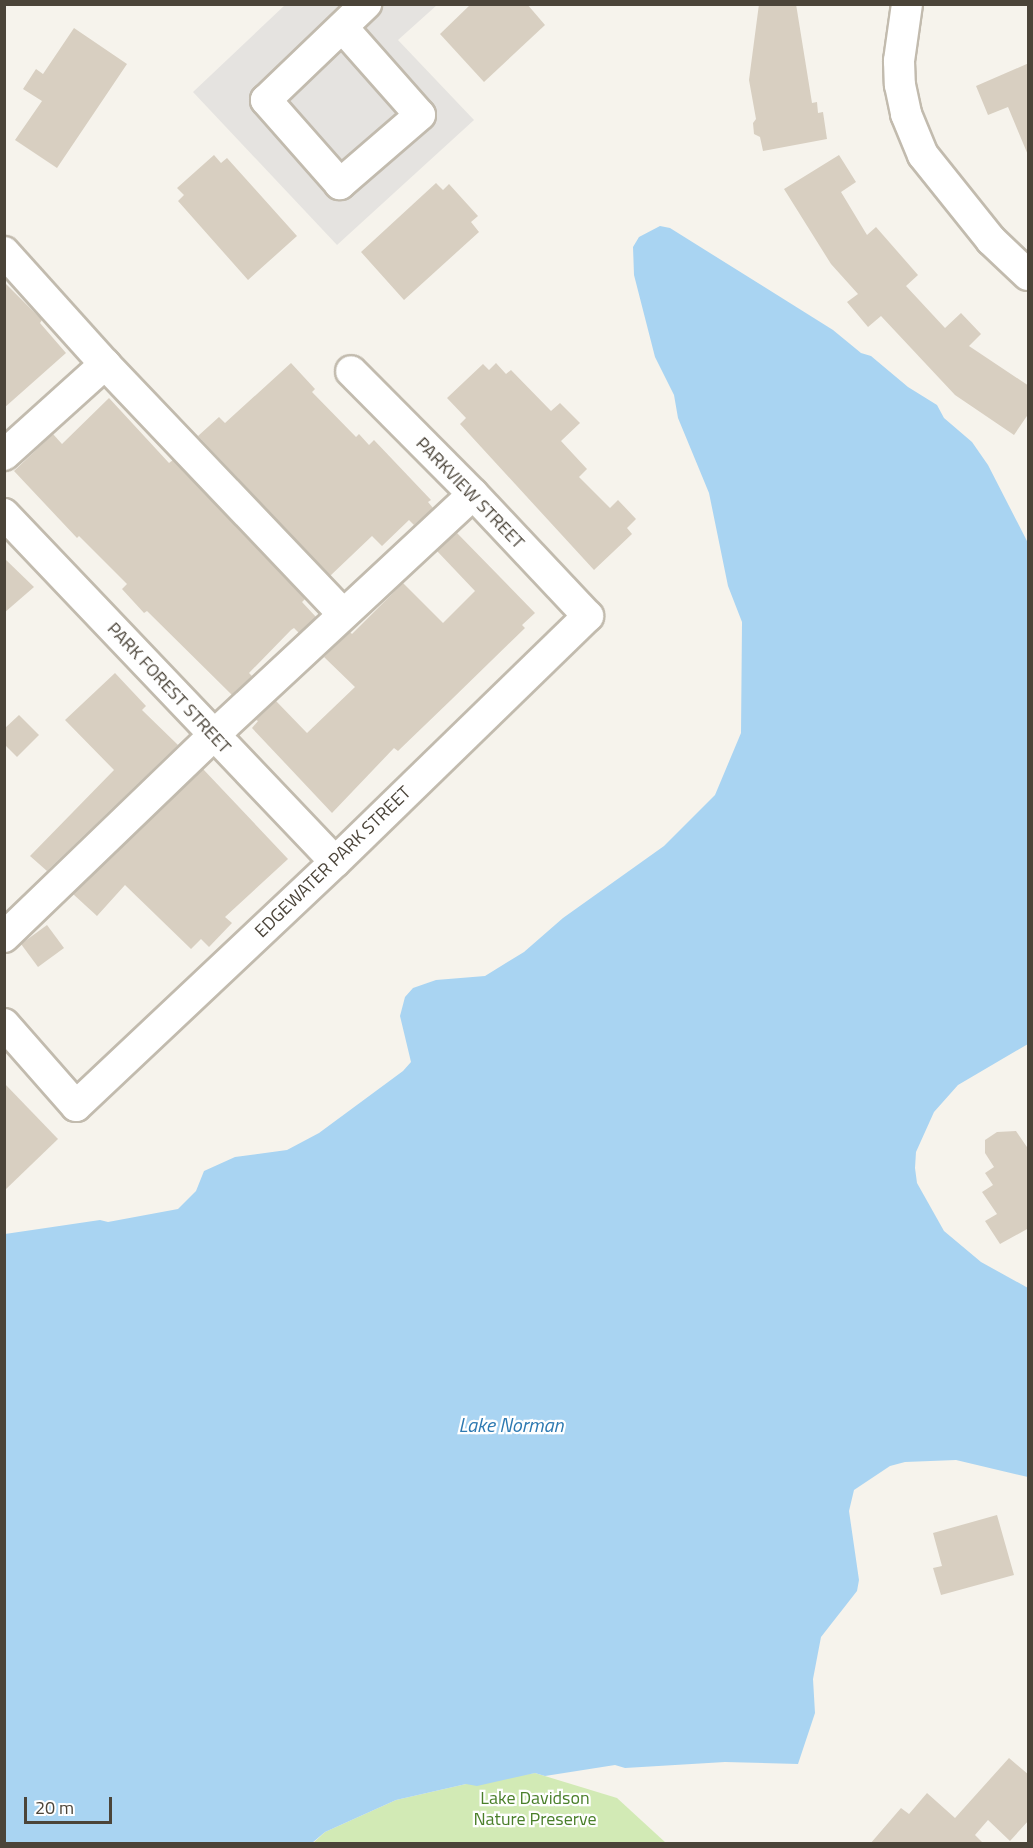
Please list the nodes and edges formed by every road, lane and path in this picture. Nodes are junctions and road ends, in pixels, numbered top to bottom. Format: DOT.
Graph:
graph roads {
  1 [pos="366,4"];
  2 [pos="907,4"];
  3 [pos="343,28"];
  4 [pos="4,252"];
  5 [pos="1029,275"];
  6 [pos="105,364"];
  7 [pos="351,371"];
  8 [pos="4,455"];
  9 [pos="473,494"];
  10 [pos="4,514"];
  11 [pos="343,614"];
  12 [pos="588,616"];
  13 [pos="213,736"];
  14 [pos="335,862"];
  15 [pos="4,938"];
  16 [pos="4,1024"];
  1 -- 3 [label="street"];
  2 -- 5 [label="street"];
  3 -- 3 [label="street"];
  4 -- 6 [label="street"];
  6 -- 8 [label="street"];
  6 -- 11 [label="street"];
  7 -- 9 [label="street, PARKVIEW STREET"];
  9 -- 11 [label="street"];
  9 -- 12 [label="street, PARKVIEW STREET"];
  10 -- 13 [label="street, PARK FOREST STREET"];
  11 -- 13 [label="street"];
  12 -- 14 [label="street, EDGEWATER PARK STREET"];
  13 -- 14 [label="street, PARK FOREST STREET"];
  13 -- 15 [label="street"];
  14 -- 16 [label="street, EDGEWATER PARK STREET"];
}
